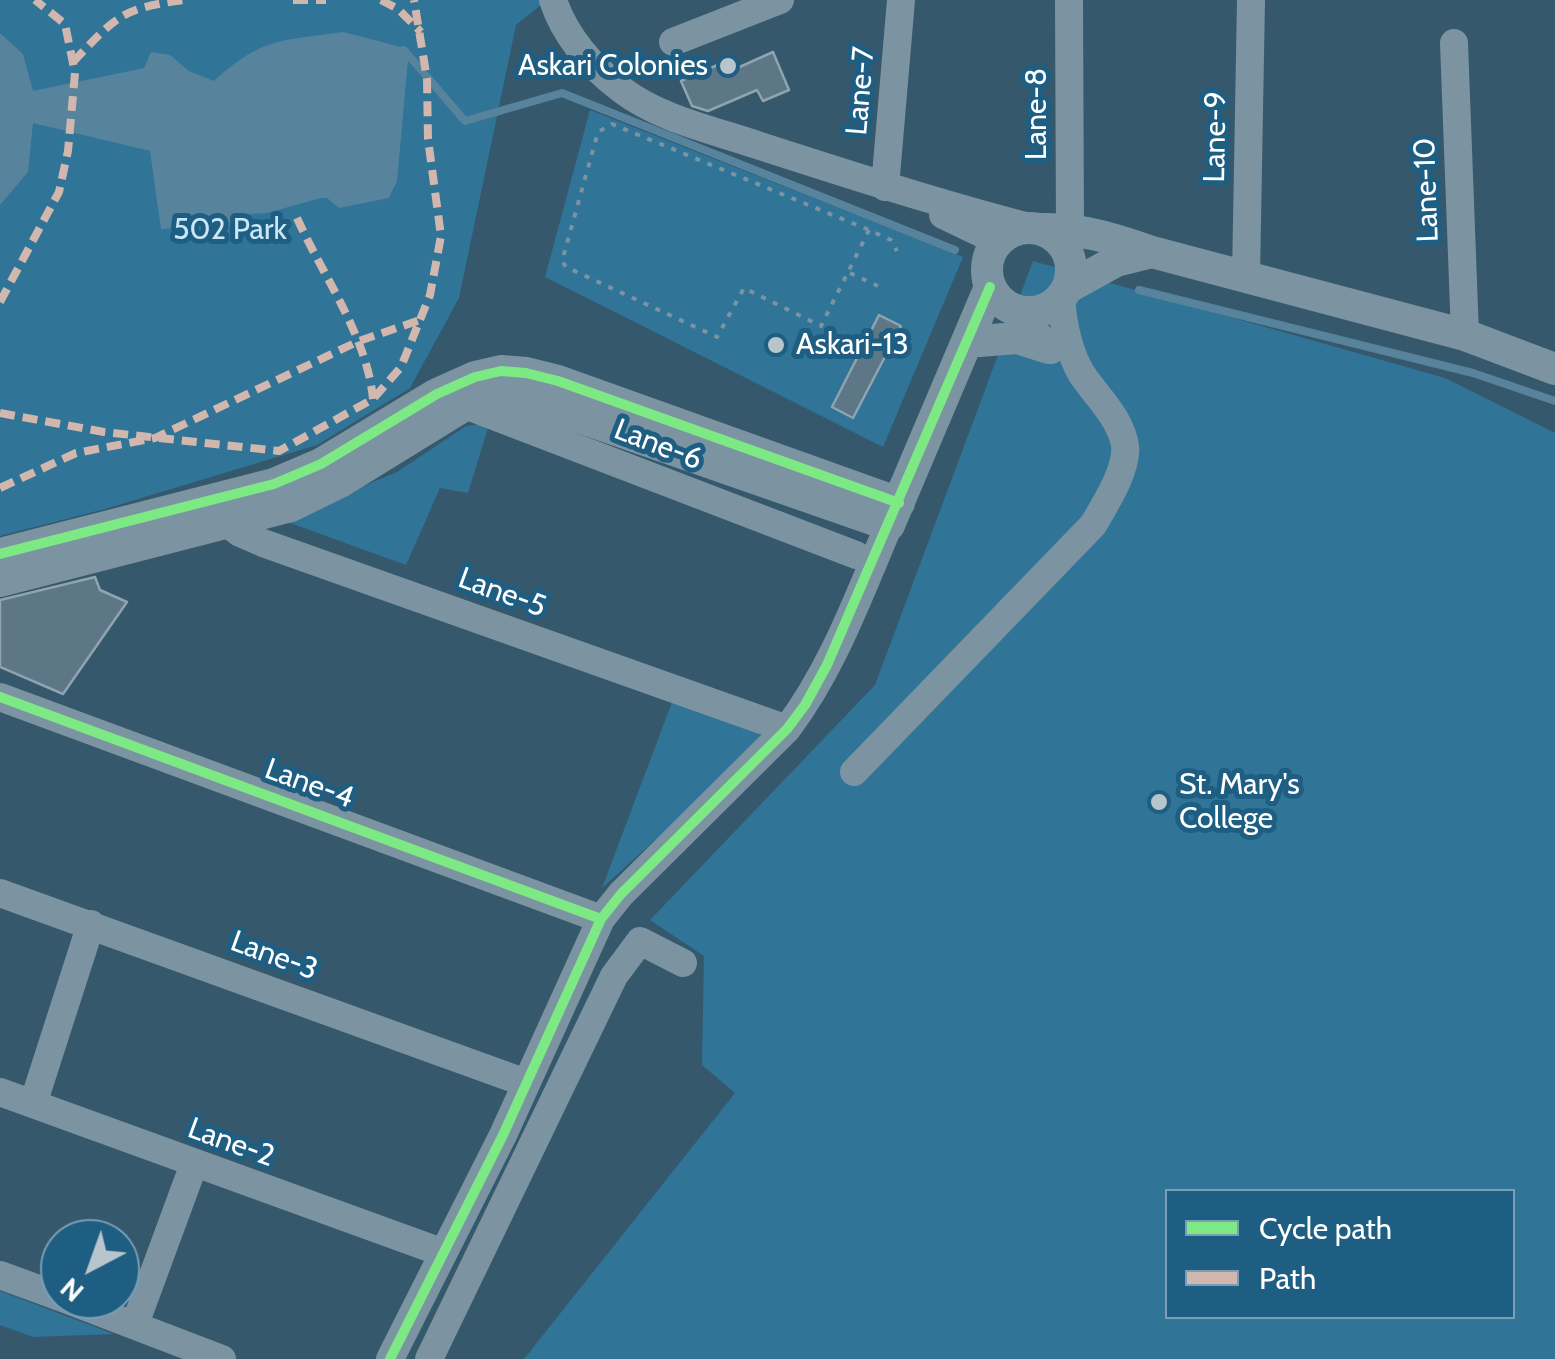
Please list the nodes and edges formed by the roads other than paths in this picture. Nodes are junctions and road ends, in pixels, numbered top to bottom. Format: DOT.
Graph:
graph roads {
  1 [pos="553,0"];
  2 [pos="780,0"];
  3 [pos="901,0"];
  4 [pos="1069,0"];
  5 [pos="1251,0"];
  6 [pos="673,42"];
  7 [pos="1454,42"];
  8 [pos="886,187"];
  9 [pos="922,199"];
  10 [pos="1047,228"];
  11 [pos="997,241"];
  12 [pos="1152,252"];
  13 [pos="1246,276"];
  14 [pos="990,286"];
  15 [pos="1064,293"];
  16 [pos="1016,310"];
  17 [pos="1465,335"];
  18 [pos="966,342"];
  19 [pos="1049,348"];
  20 [pos="1555,369"];
  21 [pos="1080,371"];
  22 [pos="451,400"];
  23 [pos="215,514"];
  24 [pos="894,514"];
  25 [pos="0,554"];
  26 [pos="856,555"];
  27 [pos="0,581"];
  28 [pos="0,697"];
  29 [pos="787,729"];
  30 [pos="854,772"];
  31 [pos="0,893"];
  32 [pos="601,919"];
  33 [pos="91,924"];
  34 [pos="682,964"];
  35 [pos="526,1083"];
  36 [pos="0,1092"];
  37 [pos="33,1104"];
  38 [pos="194,1164"];
  39 [pos="441,1252"];
  40 [pos="0,1275"];
  41 [pos="40,1290"];
  42 [pos="121,1319"];
  43 [pos="135,1324"];
  44 [pos="222,1359"];
  45 [pos="390,1359"];
  46 [pos="428,1359"];
  1 -- 8 [label="street"];
  2 -- 6 [label="street"];
  3 -- 8 [label="street, Lane-7"];
  4 -- 10 [label="street, Lane-8"];
  5 -- 13 [label="street, Lane-9"];
  7 -- 17 [label="street, Lane-10"];
  8 -- 9 [label="street"];
  9 -- 10 [label="street"];
  9 -- 11 [label="street"];
  10 -- 11 [label="street"];
  10 -- 12 [label="street"];
  10 -- 15 [label="street"];
  11 -- 14 [label="street"];
  12 -- 13 [label="street"];
  12 -- 15 [label="street"];
  13 -- 17 [label="street"];
  14 -- 16 [label="street"];
  14 -- 18 [label="street"];
  15 -- 16 [label="street"];
  15 -- 21 [label="street"];
  16 -- 19 [label="street"];
  17 -- 20 [label="street"];
  18 -- 19 [label="street"];
  18 -- 24 [label="street"];
  19 -- 21 [label="street"];
  21 -- 30 [label="street"];
  22 -- 23 [label="street"];
  22 -- 24 [label="street"];
  22 -- 26 [label="street, Lane-6"];
  23 -- 25 [label="street"];
  23 -- 27 [label="street"];
  23 -- 29 [label="street, Lane-5"];
  24 -- 29 [label="street"];
  28 -- 32 [label="street, Lane-4"];
  29 -- 32 [label="street"];
  31 -- 33 [label="street, Lane-3"];
  32 -- 35 [label="street"];
  33 -- 35 [label="street, Lane-3"];
  33 -- 37 [label="street"];
  34 -- 46 [label="street"];
  35 -- 39 [label="street"];
  36 -- 37 [label="street, Lane-2"];
  37 -- 38 [label="street, Lane-2"];
  38 -- 39 [label="street, Lane-2"];
  38 -- 43 [label="street"];
  39 -- 45 [label="street"];
  40 -- 41 [label="street"];
  42 -- 43 [label="street"];
  43 -- 44 [label="street"];
}
